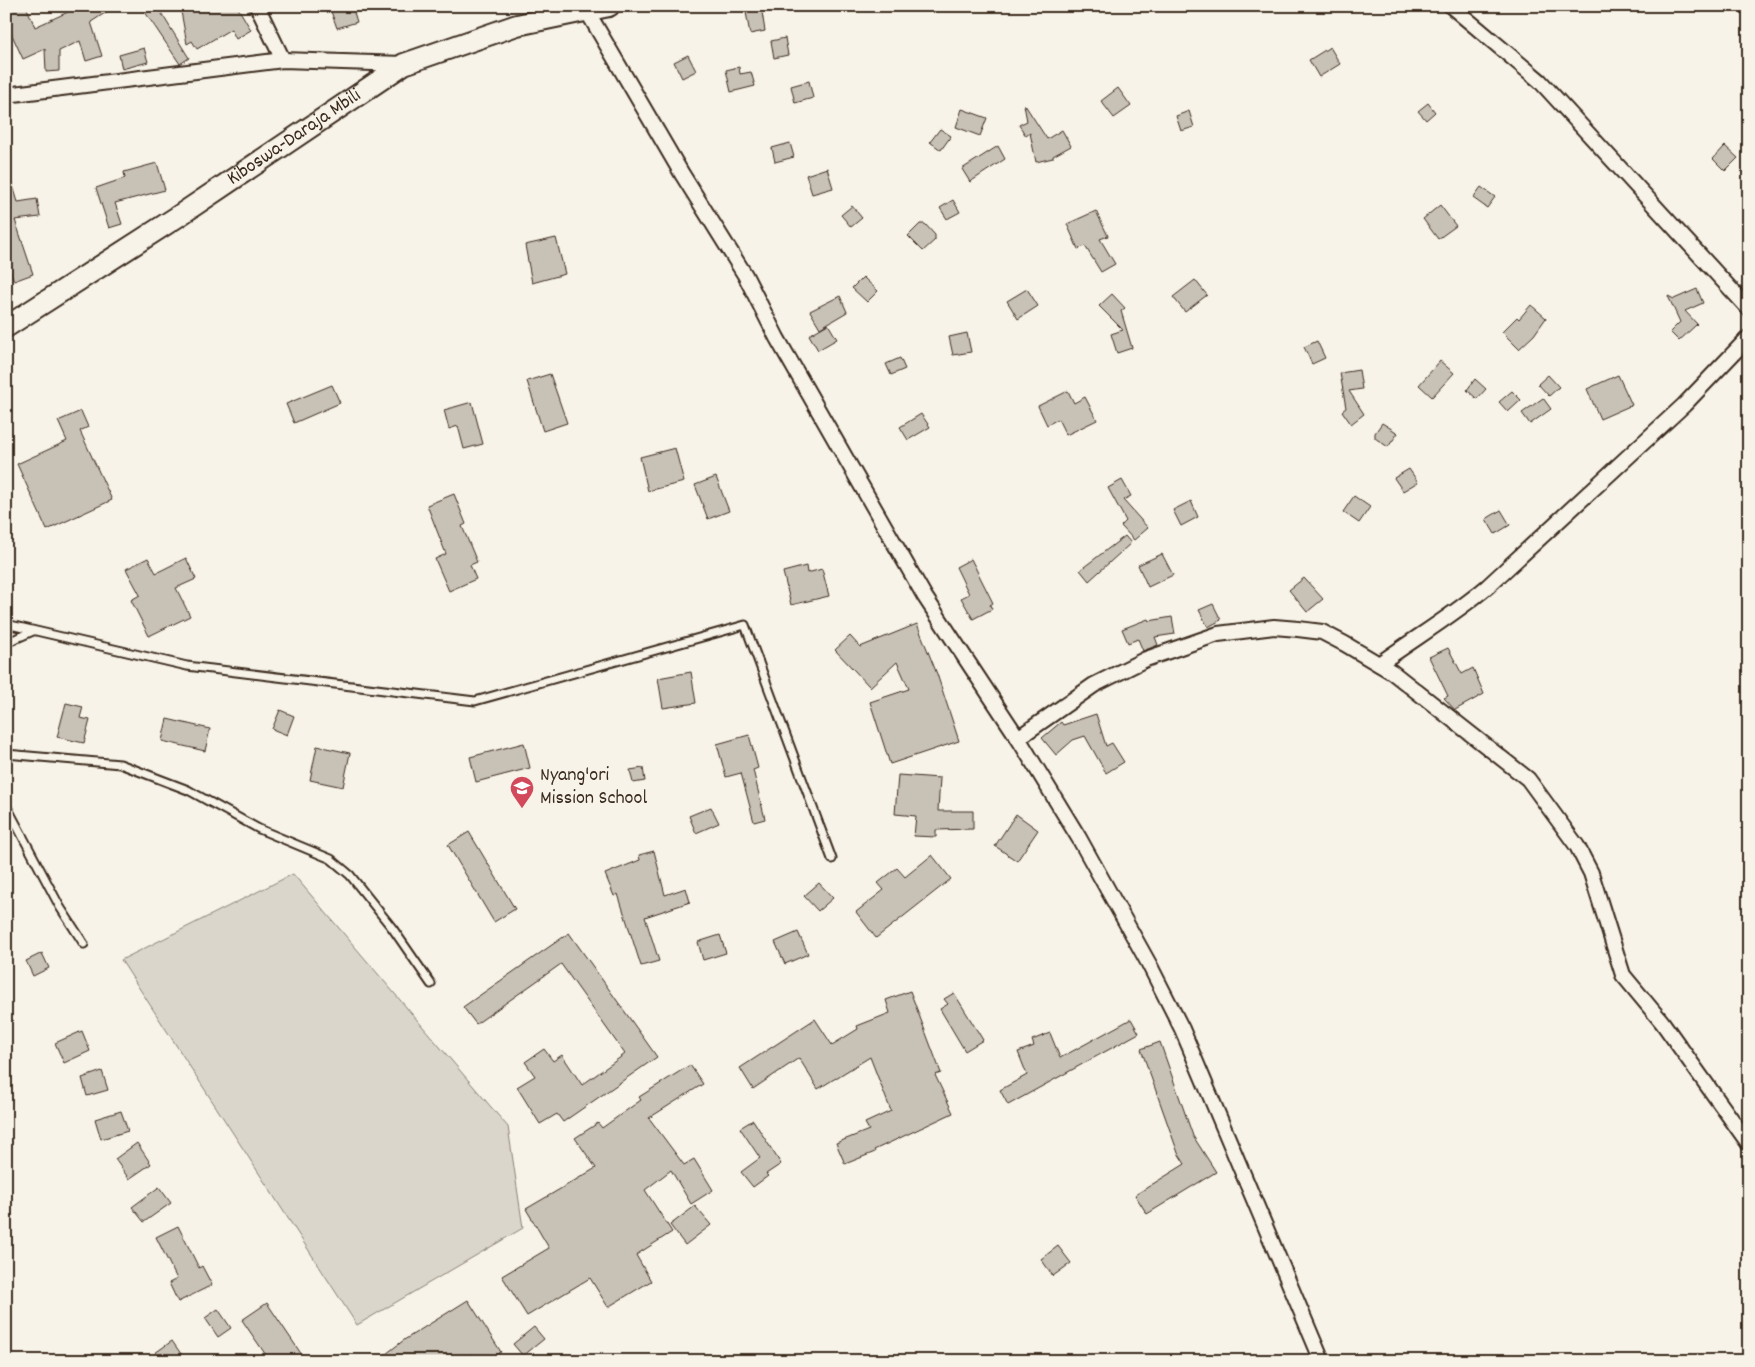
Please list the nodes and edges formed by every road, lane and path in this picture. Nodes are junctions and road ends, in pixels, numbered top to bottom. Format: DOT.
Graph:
graph roads {
  1 [pos="257,6"];
  2 [pos="609,6"];
  3 [pos="1451,6"];
  4 [pos="587,11"];
  5 [pos="283,60"];
  6 [pos="404,64"];
  7 [pos="6,95"];
  8 [pos="1749,309"];
  9 [pos="6,327"];
  10 [pos="1749,337"];
  11 [pos="6,624"];
  12 [pos="32,631"];
  13 [pos="6,643"];
  14 [pos="1379,664"];
  15 [pos="1018,738"];
  16 [pos="6,754"];
  17 [pos="6,805"];
  18 [pos="832,860"];
  19 [pos="84,944"];
  20 [pos="431,984"];
  21 [pos="1749,1144"];
  22 [pos="1322,1361"];
  1 -- 5 [label="street"];
  2 -- 4 [label="main road, Kiboswa-Daraja Mbili"];
  3 -- 8 [label="street"];
  4 -- 6 [label="main road, Kiboswa-Daraja Mbili"];
  4 -- 15 [label="street"];
  5 -- 6 [label="street"];
  5 -- 7 [label="street"];
  6 -- 9 [label="main road, Kiboswa-Daraja Mbili"];
  10 -- 14 [label="street"];
  11 -- 12 [label="lane"];
  12 -- 13 [label="lane"];
  12 -- 18 [label="lane"];
  14 -- 15 [label="street"];
  14 -- 21 [label="street"];
  15 -- 22 [label="street"];
  16 -- 20 [label="lane"];
  17 -- 19 [label="lane"];
}
